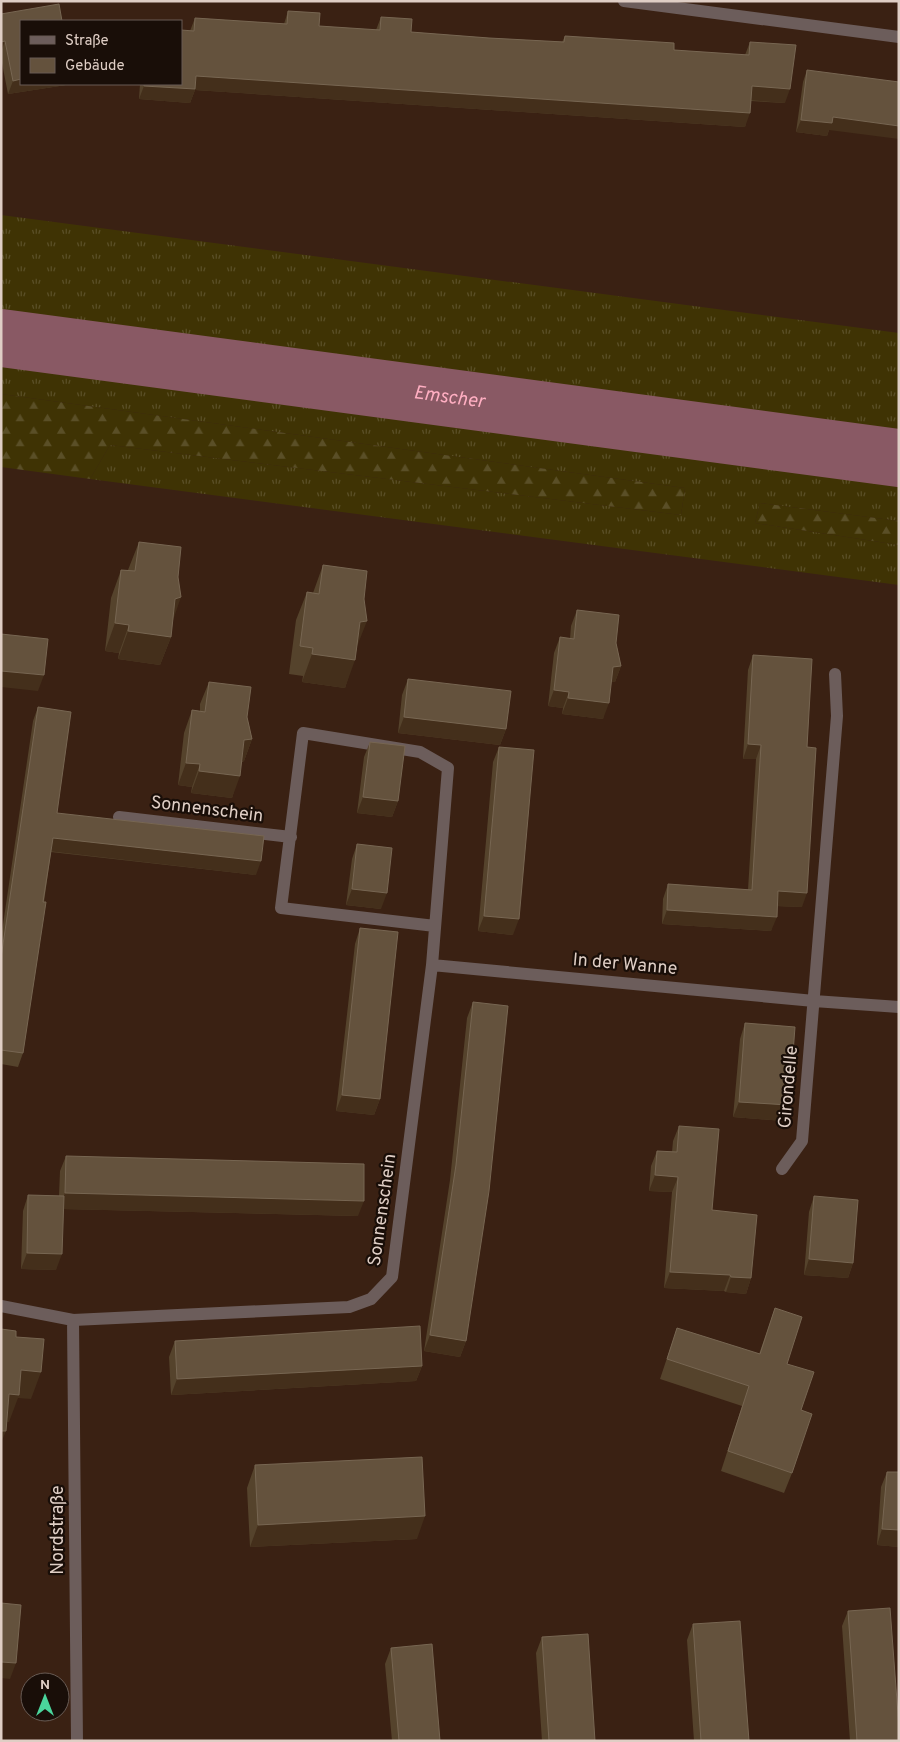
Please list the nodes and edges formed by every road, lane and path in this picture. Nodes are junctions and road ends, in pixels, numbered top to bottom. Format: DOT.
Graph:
graph roads {
  1 [pos="624,1"];
  2 [pos="899,37"];
  3 [pos="835,674"];
  4 [pos="119,817"];
  5 [pos="291,837"];
  6 [pos="435,926"];
  7 [pos="432,965"];
  8 [pos="814,1001"];
  9 [pos="899,1007"];
  10 [pos="782,1169"];
  11 [pos="1,1306"];
  12 [pos="73,1320"];
  13 [pos="77,1741"];
  1 -- 2 [label="street"];
  3 -- 8 [label="street"];
  4 -- 5 [label="street, Sonnenschein"];
  5 -- 6 [label="street, Sonnenschein"];
  5 -- 6 [label="street, Sonnenschein"];
  6 -- 7 [label="street, Sonnenschein"];
  7 -- 8 [label="street, In der Wanne"];
  7 -- 12 [label="street, Sonnenschein"];
  8 -- 9 [label="street, In der Wanne"];
  8 -- 10 [label="street, Girondelle"];
  11 -- 12 [label="street, Sonnenschein"];
  12 -- 13 [label="street, Nordstraße"];
}
